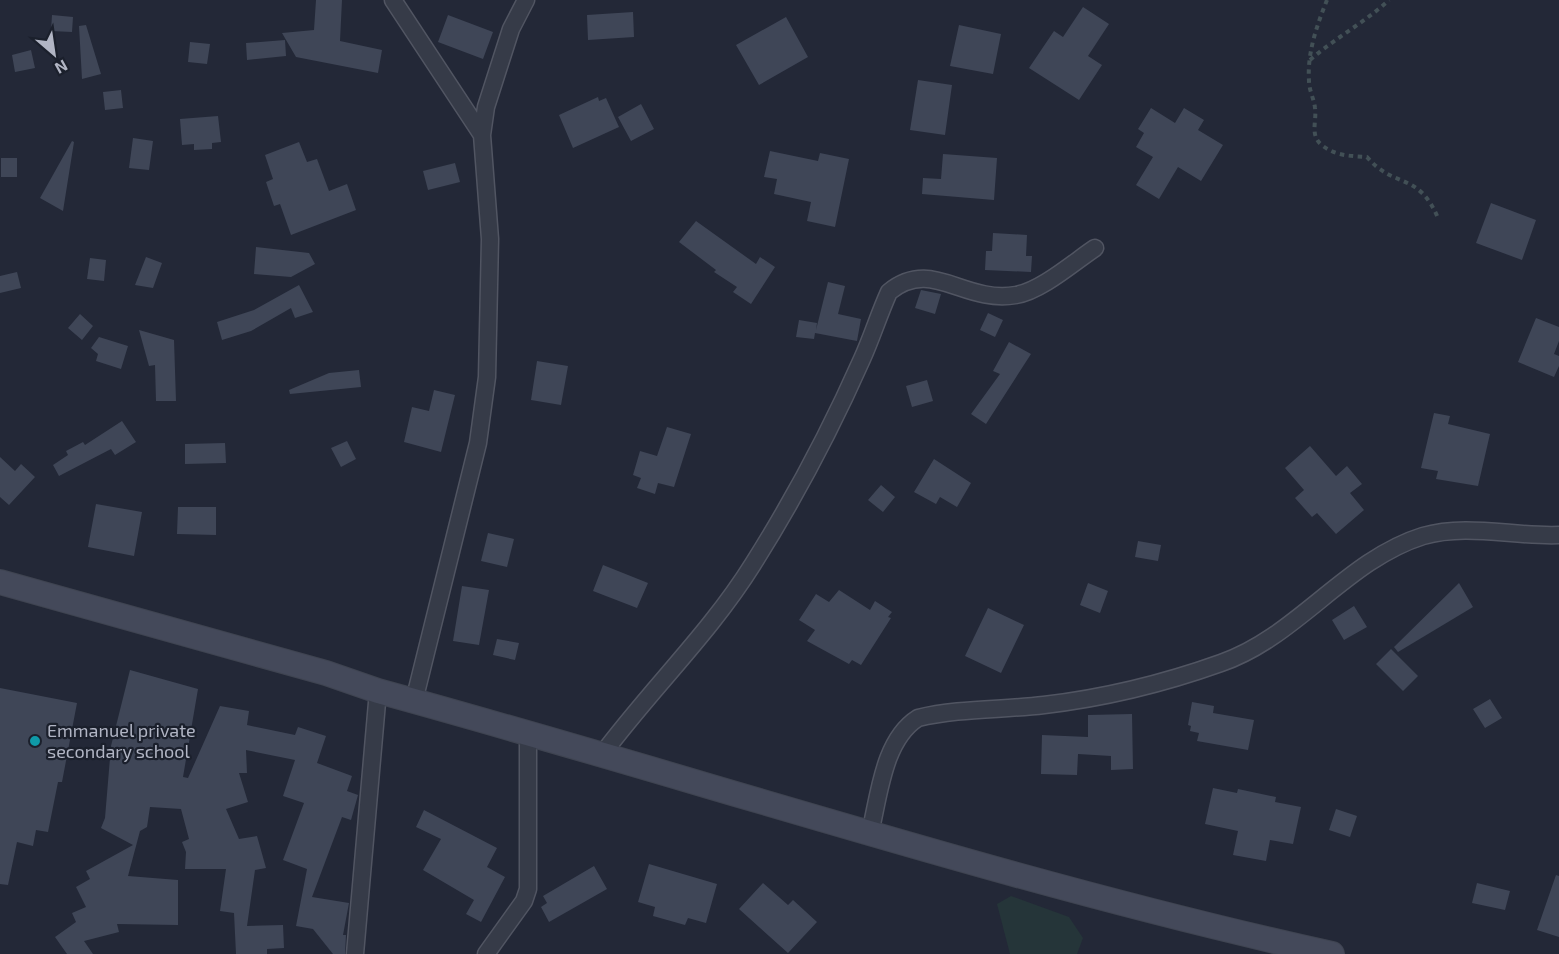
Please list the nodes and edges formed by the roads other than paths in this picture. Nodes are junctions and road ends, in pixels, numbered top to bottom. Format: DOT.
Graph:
graph roads {
  1 [pos="393,0"];
  2 [pos="526,0"];
  3 [pos="482,135"];
  4 [pos="1095,248"];
  5 [pos="1559,535"];
  6 [pos="0,582"];
  7 [pos="378,691"];
  8 [pos="414,701"];
  9 [pos="528,734"];
  10 [pos="602,756"];
  11 [pos="870,833"];
  12 [pos="1277,948"];
  13 [pos="355,954"];
  14 [pos="486,954"];
  15 [pos="1332,954"];
  1 -- 3 [label="street"];
  2 -- 3 [label="street"];
  3 -- 8 [label="street"];
  4 -- 10 [label="street"];
  5 -- 11 [label="street"];
  6 -- 7 [label="main road"];
  7 -- 8 [label="main road"];
  7 -- 13 [label="street"];
  8 -- 9 [label="main road"];
  9 -- 10 [label="main road"];
  9 -- 14 [label="street"];
  10 -- 11 [label="main road"];
  11 -- 12 [label="main road"];
  12 -- 15 [label="main road"];
}
